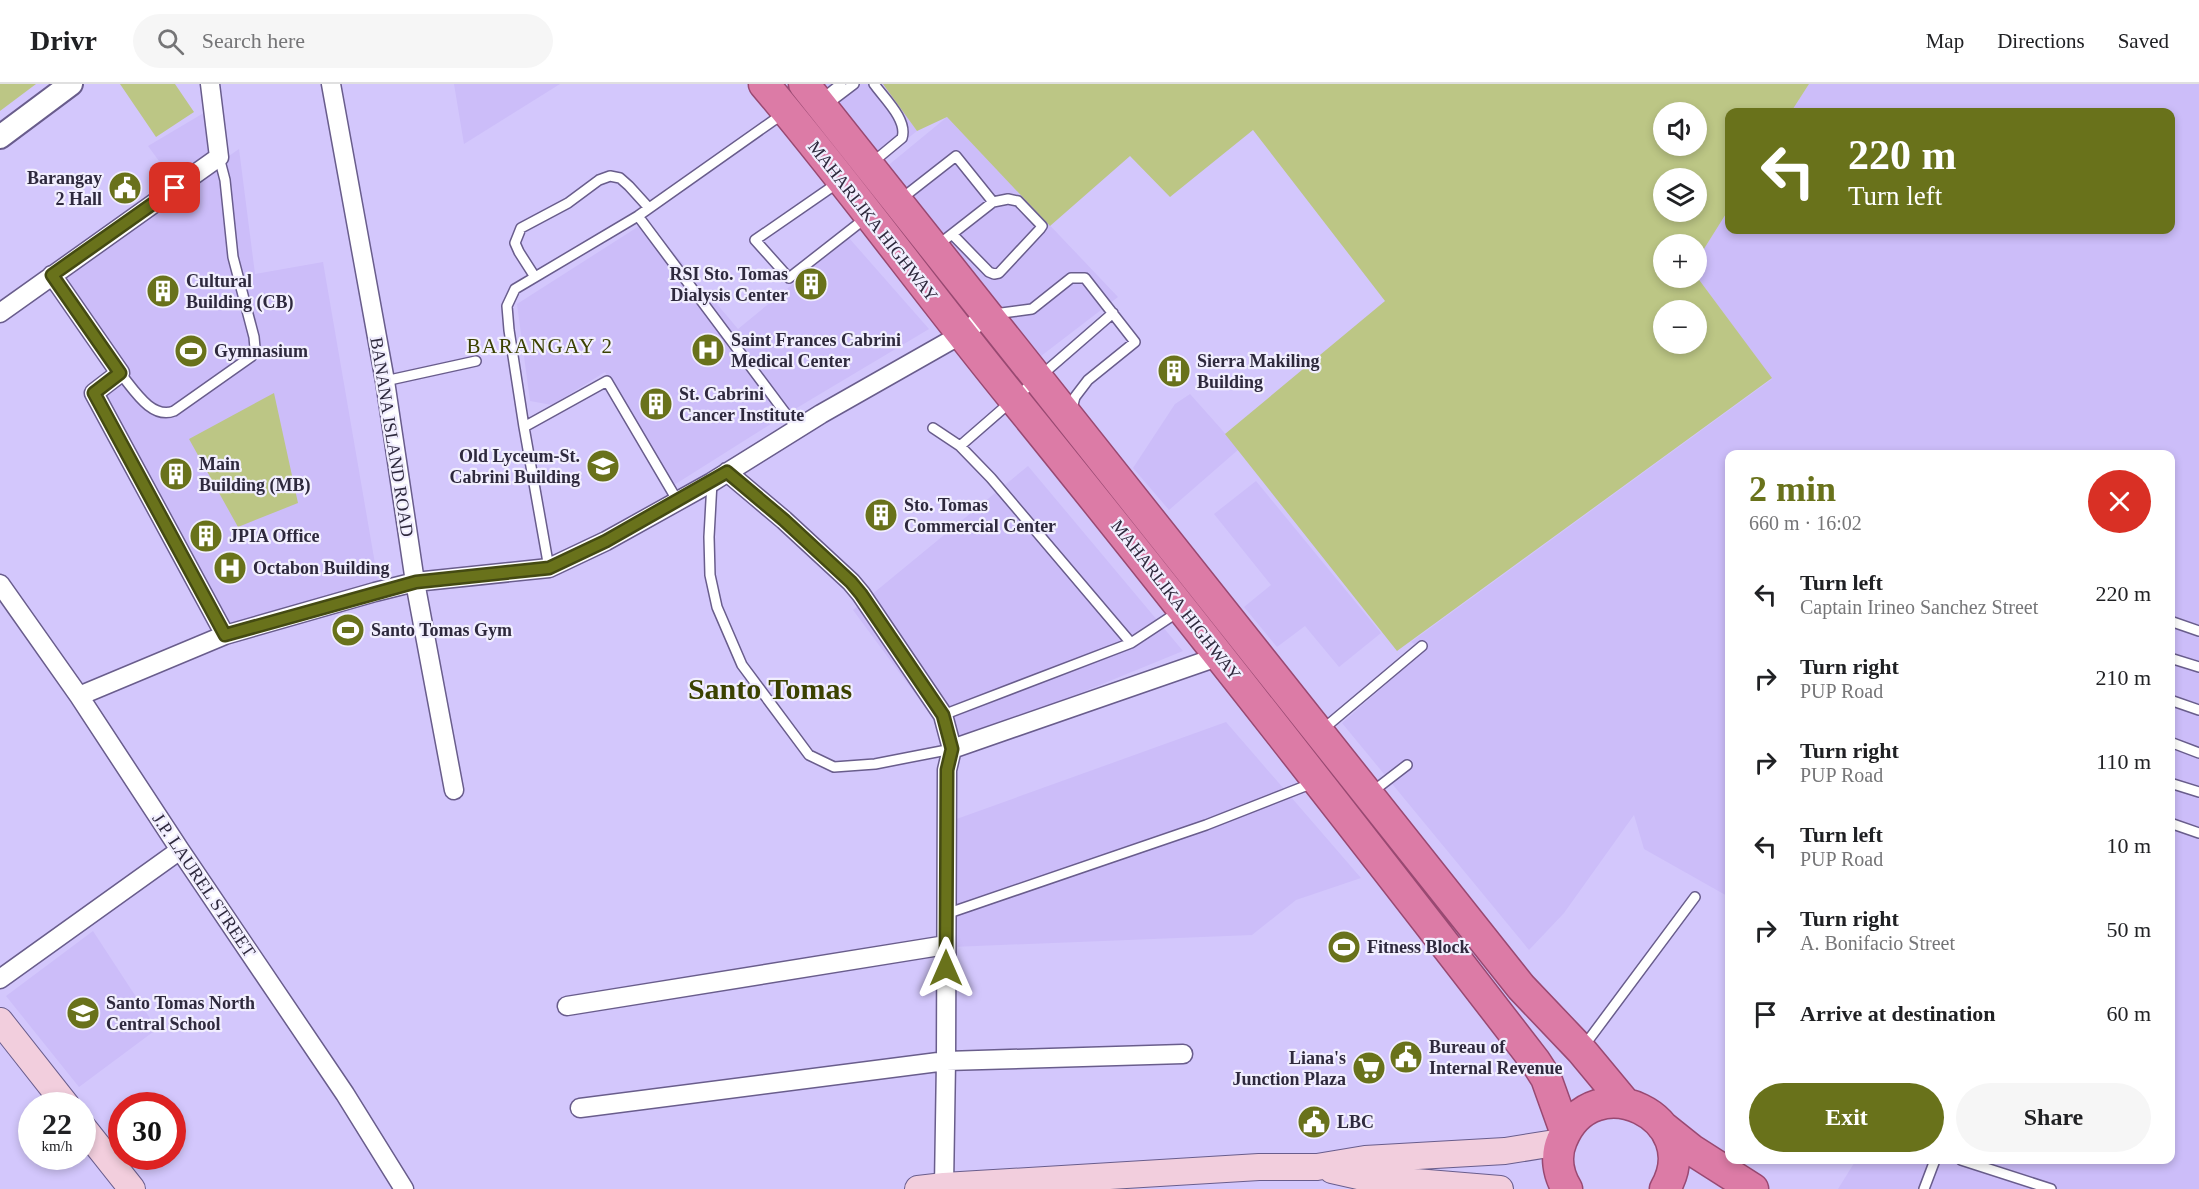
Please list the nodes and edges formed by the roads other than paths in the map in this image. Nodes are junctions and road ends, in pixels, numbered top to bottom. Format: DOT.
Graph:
graph roads {
  1 [pos="71,84"];
  2 [pos="210,84"];
  3 [pos="331,84"];
  4 [pos="764,84"];
  5 [pos="854,84"];
  6 [pos="874,84"];
  7 [pos="810,104"];
  8 [pos="0,137"];
  9 [pos="219,157"];
  10 [pos="868,165"];
  11 [pos="841,180"];
  12 [pos="898,201"];
  13 [pos="993,202"];
  14 [pos="649,208"];
  15 [pos="870,214"];
  16 [pos="638,216"];
  17 [pos="944,242"];
  18 [pos="52,275"];
  19 [pos="536,277"];
  20 [pos="0,313"];
  21 [pos="1113,314"];
  22 [pos="987,315"];
  23 [pos="962,334"];
  24 [pos="476,361"];
  25 [pos="120,373"];
  26 [pos="1038,377"];
  27 [pos="385,381"];
  28 [pos="1013,398"];
  29 [pos="1069,420"];
  30 [pos="524,427"];
  31 [pos="933,428"];
  32 [pos="798,430"];
  33 [pos="960,446"];
  34 [pos="719,477"];
  35 [pos="677,500"];
  36 [pos="549,568"];
  37 [pos="416,582"];
  38 [pos="0,584"];
  39 [pos="1183,609"];
  40 [pos="2175,623"];
  41 [pos="2199,631"];
  42 [pos="225,635"];
  43 [pos="1131,644"];
  44 [pos="1422,646"];
  45 [pos="1220,656"];
  46 [pos="2175,660"];
  47 [pos="2199,667"];
  48 [pos="79,696"];
  49 [pos="2175,702"];
  50 [pos="2199,710"];
  51 [pos="943,715"];
  52 [pos="1318,733"];
  53 [pos="2175,744"];
  54 [pos="952,749"];
  55 [pos="2199,753"];
  56 [pos="1407,765"];
  57 [pos="1318,781"];
  58 [pos="2175,785"];
  59 [pos="454,790"];
  60 [pos="2199,792"];
  61 [pos="1368,795"];
  62 [pos="2175,825"];
  63 [pos="2199,833"];
  64 [pos="180,850"];
  65 [pos="1695,897"];
  66 [pos="946,914"];
  67 [pos="946,945"];
  68 [pos="0,979"];
  69 [pos="567,1006"];
  70 [pos="0,1021"];
  71 [pos="1581,1050"];
  72 [pos="1183,1054"];
  73 [pos="946,1061"];
  74 [pos="55,1092"];
  75 [pos="1624,1103"];
  76 [pos="580,1108"];
  77 [pos="1662,1126"];
  78 [pos="1563,1137"];
  79 [pos="96,1144"];
  80 [pos="1933,1164"];
  81 [pos="1973,1164"];
  82 [pos="1317,1167"];
  83 [pos="944,1186"];
  84 [pos="132,1189"];
  85 [pos="404,1189"];
  86 [pos="918,1189"];
  87 [pos="1500,1189"];
  88 [pos="1567,1189"];
  89 [pos="1665,1189"];
  90 [pos="1754,1189"];
  91 [pos="1924,1189"];
  92 [pos="2051,1189"];
  1 -- 8 [label="street"];
  2 -- 9 [label="street"];
  3 -- 27 [label="street, BANANA ISLAND ROAD"];
  4 -- 7 [label="highway, MAHARLIKA HIGHWAY"];
  5 -- 7 [label="lane"];
  6 -- 10 [label="lane"];
  7 -- 10 [label="highway, MAHARLIKA HIGHWAY"];
  7 -- 11 [label="highway, MAHARLIKA HIGHWAY"];
  7 -- 14 [label="lane"];
  9 -- 18 [label="street"];
  9 -- 25 [label="lane"];
  10 -- 12 [label="highway, MAHARLIKA HIGHWAY"];
  11 -- 15 [label="highway, MAHARLIKA HIGHWAY"];
  11 -- 15 [label="lane"];
  12 -- 13 [label="lane"];
  12 -- 17 [label="highway, MAHARLIKA HIGHWAY"];
  13 -- 17 [label="lane"];
  13 -- 17 [label="lane"];
  14 -- 16 [label="lane"];
  14 -- 19 [label="lane"];
  15 -- 23 [label="highway, MAHARLIKA HIGHWAY"];
  16 -- 19 [label="lane"];
  16 -- 32 [label="lane"];
  17 -- 22 [label="highway, MAHARLIKA HIGHWAY"];
  18 -- 20 [label="street"];
  18 -- 25 [label="street"];
  19 -- 30 [label="lane"];
  21 -- 22 [label="lane"];
  21 -- 26 [label="lane"];
  21 -- 29 [label="lane"];
  22 -- 23 [label="street"];
  22 -- 26 [label="highway, MAHARLIKA HIGHWAY"];
  23 -- 28 [label="highway, MAHARLIKA HIGHWAY"];
  23 -- 32 [label="street"];
  24 -- 27 [label="lane"];
  25 -- 42 [label="street"];
  26 -- 28 [label="lane"];
  26 -- 29 [label="highway, MAHARLIKA HIGHWAY"];
  27 -- 37 [label="street, BANANA ISLAND ROAD"];
  28 -- 33 [label="lane"];
  28 -- 39 [label="highway, MAHARLIKA HIGHWAY"];
  29 -- 52 [label="highway, MAHARLIKA HIGHWAY"];
  30 -- 35 [label="lane"];
  30 -- 36 [label="lane"];
  31 -- 33 [label="lane"];
  32 -- 34 [label="street"];
  33 -- 43 [label="lane"];
  34 -- 35 [label="street"];
  34 -- 51 [label="street"];
  34 -- 54 [label="lane"];
  35 -- 36 [label="street"];
  36 -- 37 [label="street"];
  37 -- 42 [label="street"];
  37 -- 59 [label="street, BANANA ISLAND ROAD"];
  38 -- 48 [label="street, J.P. LAUREL STREET"];
  39 -- 43 [label="lane"];
  39 -- 45 [label="highway, MAHARLIKA HIGHWAY"];
  40 -- 41 [label="lane"];
  42 -- 48 [label="street"];
  43 -- 51 [label="lane"];
  44 -- 52 [label="lane"];
  45 -- 54 [label="street"];
  45 -- 57 [label="highway, MAHARLIKA HIGHWAY"];
  46 -- 47 [label="lane"];
  48 -- 64 [label="street, J.P. LAUREL STREET"];
  49 -- 50 [label="lane"];
  51 -- 54 [label="street"];
  52 -- 61 [label="highway, MAHARLIKA HIGHWAY"];
  53 -- 55 [label="lane"];
  54 -- 66 [label="street"];
  56 -- 61 [label="lane"];
  57 -- 66 [label="lane"];
  57 -- 78 [label="highway, MAHARLIKA HIGHWAY"];
  58 -- 60 [label="lane"];
  61 -- 71 [label="highway, MAHARLIKA HIGHWAY"];
  62 -- 63 [label="lane"];
  64 -- 68 [label="street"];
  64 -- 85 [label="street, J.P. LAUREL STREET"];
  65 -- 71 [label="lane"];
  66 -- 67 [label="street"];
  67 -- 69 [label="street"];
  67 -- 73 [label="street"];
  70 -- 74 [label="main road"];
  71 -- 75 [label="highway, MAHARLIKA HIGHWAY"];
  72 -- 73 [label="street"];
  73 -- 76 [label="street"];
  73 -- 83 [label="street"];
  75 -- 77 [label="highway"];
  75 -- 78 [label="highway"];
  77 -- 89 [label="highway"];
  77 -- 90 [label="highway"];
  78 -- 82 [label="main road"];
  78 -- 88 [label="highway"];
  79 -- 84 [label="main road"];
  80 -- 91 [label="lane"];
  81 -- 92 [label="lane"];
  82 -- 83 [label="main road"];
  82 -- 87 [label="main road"];
  83 -- 86 [label="main road"];
}
